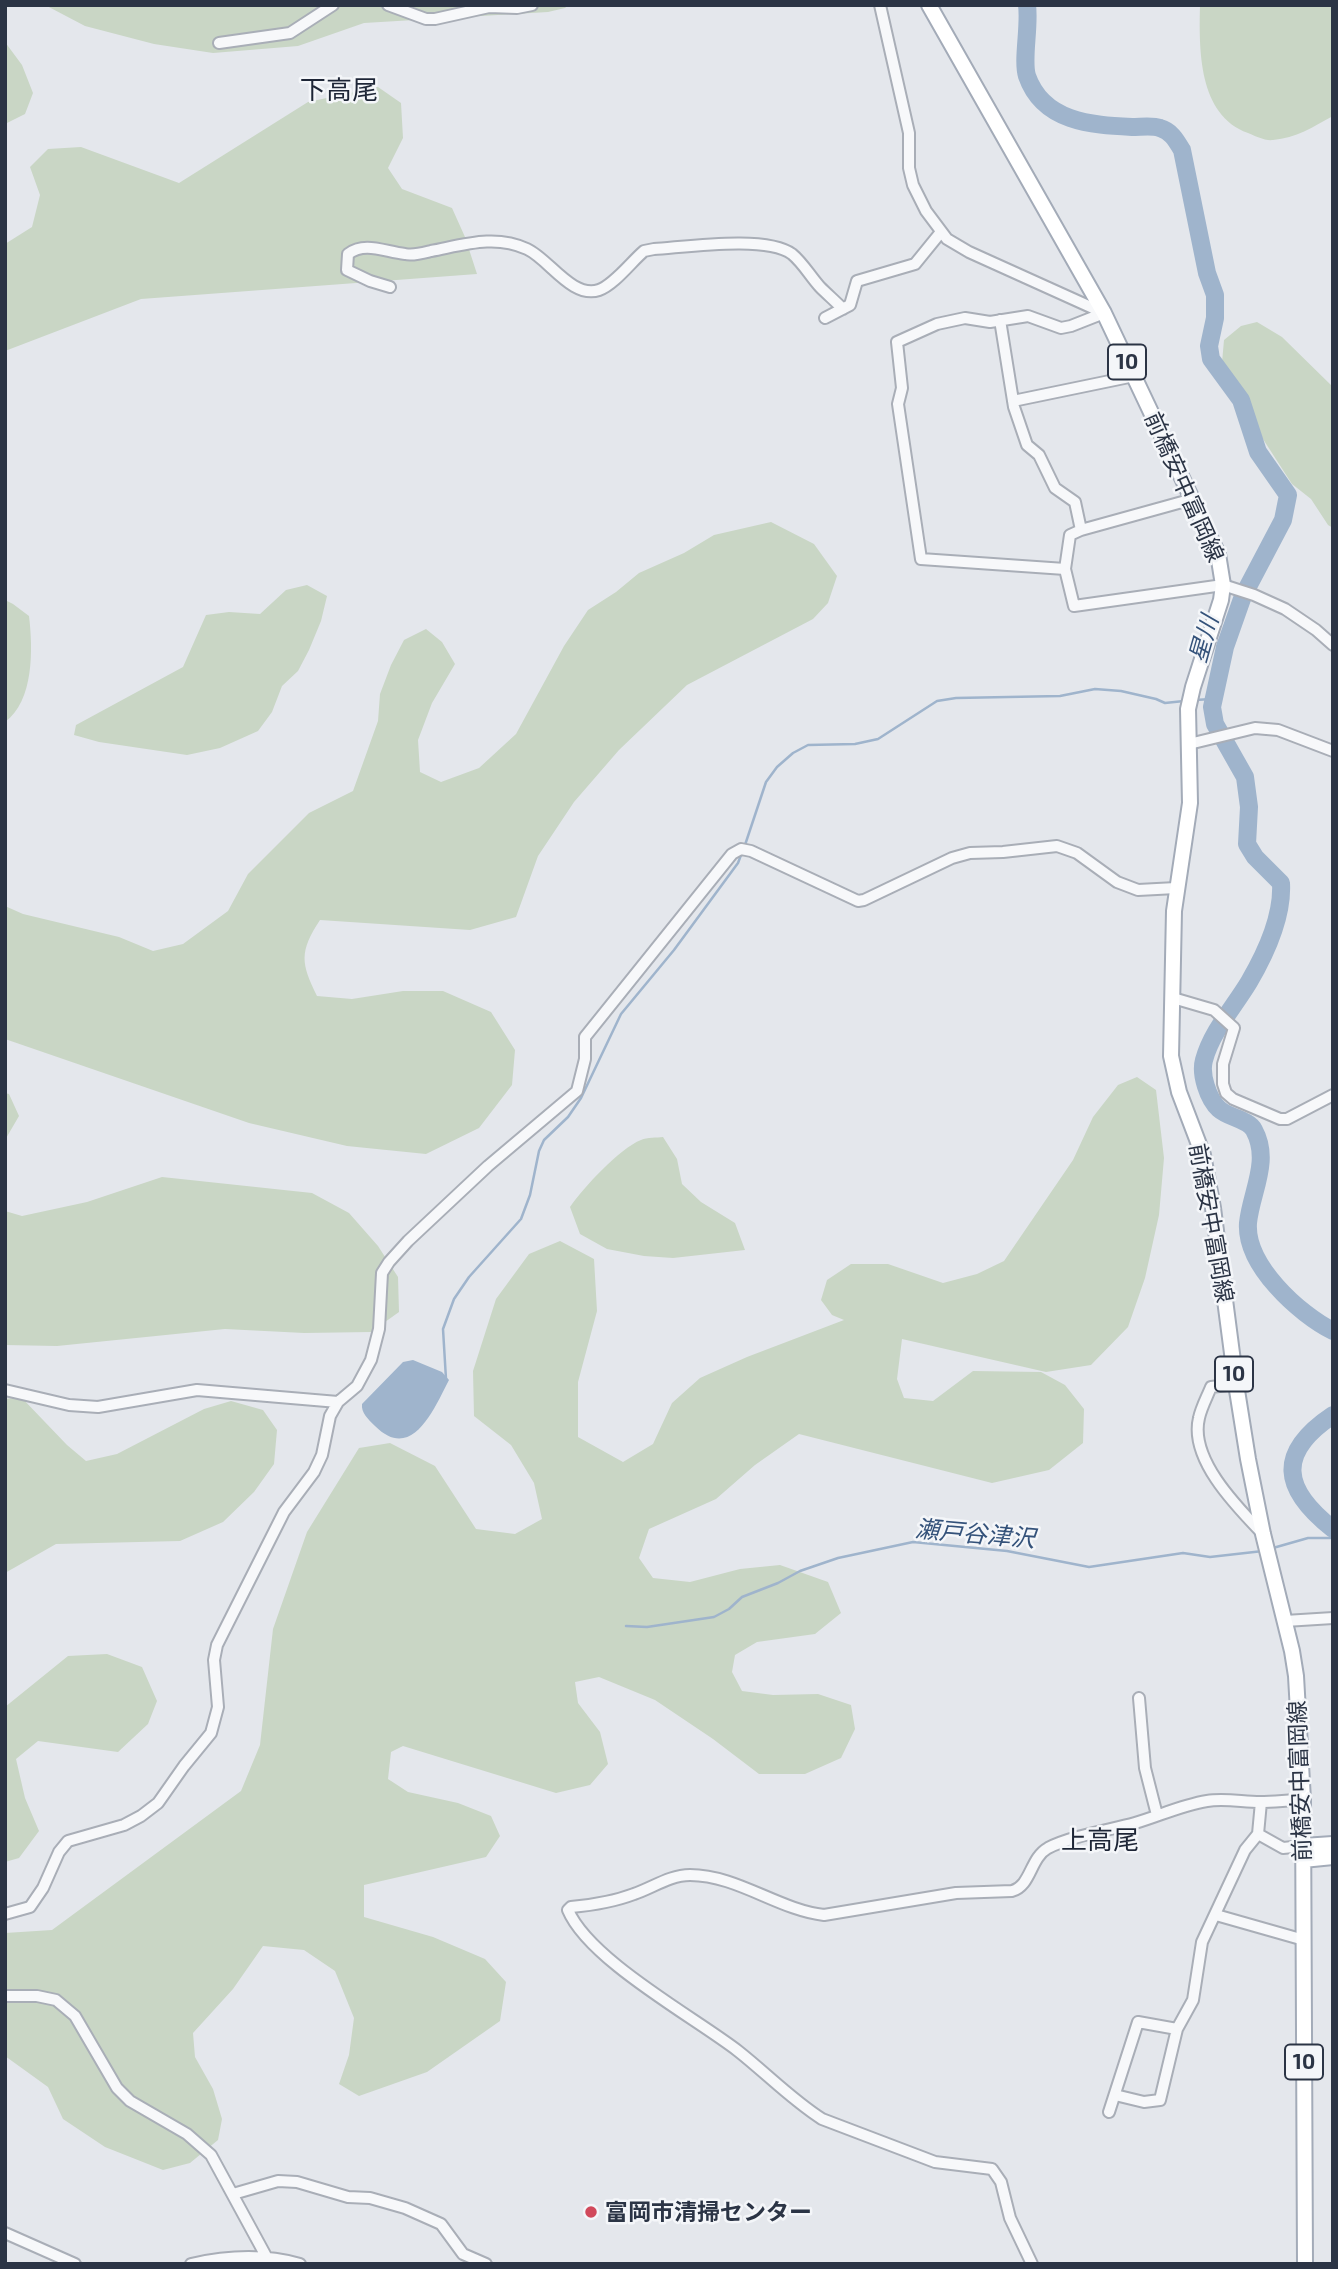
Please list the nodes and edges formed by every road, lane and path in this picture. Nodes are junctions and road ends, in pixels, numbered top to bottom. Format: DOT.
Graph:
graph roads {
  1 [pos="332,5"];
  2 [pos="388,5"];
  3 [pos="532,5"];
  4 [pos="880,5"];
  5 [pos="929,5"];
  6 [pos="219,43"];
  7 [pos="941,232"];
  8 [pos="390,287"];
  9 [pos="843,309"];
  10 [pos="1104,313"];
  11 [pos="825,318"];
  12 [pos="1000,320"];
  13 [pos="1134,376"];
  14 [pos="1013,401"];
  15 [pos="1193,499"];
  16 [pos="1081,530"];
  17 [pos="1065,569"];
  18 [pos="1223,585"];
  19 [pos="1333,645"];
  20 [pos="1197,743"];
  21 [pos="1333,751"];
  22 [pos="1176,888"];
  23 [pos="1172,998"];
  24 [pos="1333,1096"];
  25 [pos="1236,1384"];
  26 [pos="5,1390"];
  27 [pos="338,1402"];
  28 [pos="1263,1534"];
  29 [pos="1333,1618"];
  30 [pos="1285,1621"];
  31 [pos="1139,1698"];
  32 [pos="1303,1800"];
  33 [pos="1261,1802"];
  34 [pos="1157,1815"];
  35 [pos="1258,1834"];
  36 [pos="1333,1844"];
  37 [pos="1303,1853"];
  38 [pos="1333,1857"];
  39 [pos="5,1914"];
  40 [pos="1216,1915"];
  41 [pos="1304,1940"];
  42 [pos="5,1996"];
  43 [pos="1177,2029"];
  44 [pos="1115,2095"];
  45 [pos="1109,2112"];
  46 [pos="233,2194"];
  47 [pos="5,2233"];
  48 [pos="267,2258"];
  49 [pos="75,2264"];
  50 [pos="191,2264"];
  51 [pos="300,2264"];
  52 [pos="486,2264"];
  53 [pos="1031,2264"];
  54 [pos="1306,2264"];
  1 -- 6 [label="street"];
  2 -- 3 [label="street"];
  4 -- 7 [label="street"];
  5 -- 10 [label="main road, 前橋安中富岡線 / 10"];
  7 -- 9 [label="street"];
  7 -- 10 [label="street"];
  8 -- 9 [label="street"];
  9 -- 11 [label="street"];
  10 -- 12 [label="street"];
  10 -- 13 [label="main road, 前橋安中富岡線 / 10"];
  12 -- 14 [label="street"];
  12 -- 17 [label="street"];
  13 -- 14 [label="street"];
  13 -- 15 [label="main road, 前橋安中富岡線 / 10"];
  14 -- 16 [label="street"];
  15 -- 16 [label="street"];
  15 -- 18 [label="main road, 前橋安中富岡線 / 10"];
  16 -- 17 [label="street"];
  17 -- 18 [label="street"];
  18 -- 19 [label="street"];
  18 -- 20 [label="main road, 前橋安中富岡線 / 10"];
  20 -- 21 [label="street"];
  20 -- 22 [label="main road, 前橋安中富岡線 / 10"];
  22 -- 23 [label="main road, 前橋安中富岡線 / 10"];
  22 -- 27 [label="street"];
  23 -- 24 [label="street"];
  23 -- 25 [label="main road, 前橋安中富岡線 / 10"];
  25 -- 28 [label="main road, 前橋安中富岡線 / 10"];
  25 -- 28 [label="street"];
  26 -- 27 [label="street"];
  27 -- 39 [label="street"];
  28 -- 30 [label="main road, 前橋安中富岡線 / 10"];
  29 -- 30 [label="street"];
  30 -- 32 [label="main road, 前橋安中富岡線 / 10"];
  31 -- 34 [label="street"];
  32 -- 33 [label="street"];
  32 -- 37 [label="main road, 前橋安中富岡線 / 10"];
  33 -- 34 [label="street"];
  33 -- 35 [label="street"];
  34 -- 53 [label="street"];
  35 -- 37 [label="street"];
  35 -- 40 [label="street"];
  36 -- 37 [label="main road"];
  37 -- 38 [label="main road"];
  37 -- 41 [label="main road, 前橋安中富岡線 / 10"];
  40 -- 41 [label="street"];
  40 -- 43 [label="street"];
  41 -- 54 [label="main road, 前橋安中富岡線 / 10"];
  42 -- 46 [label="street"];
  43 -- 44 [label="street"];
  43 -- 44 [label="street"];
  44 -- 45 [label="street"];
  46 -- 48 [label="street"];
  46 -- 52 [label="street"];
  47 -- 49 [label="street"];
  48 -- 50 [label="street"];
  48 -- 51 [label="street"];
}
